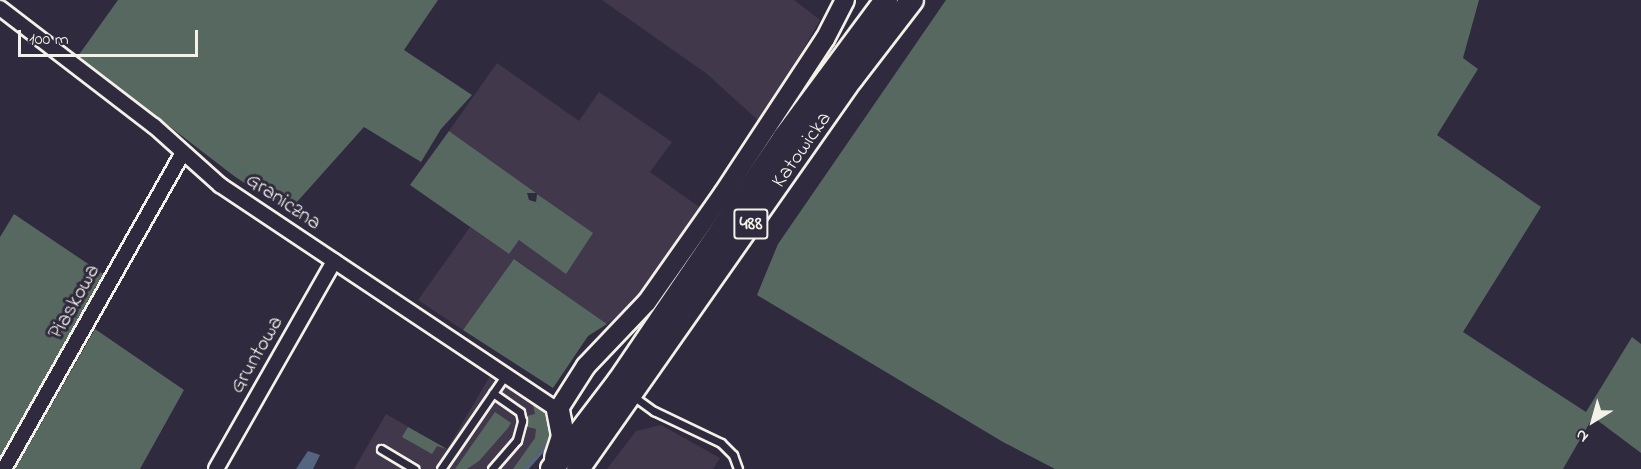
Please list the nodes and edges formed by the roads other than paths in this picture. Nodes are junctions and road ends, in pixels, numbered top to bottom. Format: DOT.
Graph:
graph roads {
  1 [pos="844,0"];
  2 [pos="886,0"];
  3 [pos="912,0"];
  4 [pos="0,8"];
  5 [pos="182,154"];
  6 [pos="334,261"];
  7 [pos="505,376"];
  8 [pos="493,393"];
  9 [pos="633,396"];
  10 [pos="558,410"];
  11 [pos="584,445"];
  12 [pos="381,449"];
  13 [pos="4,469"];
  14 [pos="216,469"];
  15 [pos="414,469"];
  16 [pos="441,469"];
  17 [pos="492,469"];
  18 [pos="552,469"];
  19 [pos="578,469"];
  20 [pos="738,469"];
  1 -- 10 [label="street"];
  2 -- 11 [label="main road, Katowicka / 488"];
  3 -- 9 [label="main road, Katowicka / 488"];
  4 -- 5 [label="street, Graniczna"];
  5 -- 6 [label="street, Graniczna"];
  5 -- 13 [label="street, Piaskowa"];
  6 -- 7 [label="street, Graniczna"];
  6 -- 14 [label="street, Gruntowa"];
  7 -- 8 [label="lane"];
  7 -- 10 [label="street, Graniczna"];
  8 -- 16 [label="lane"];
  8 -- 17 [label="lane"];
  9 -- 11 [label="main road, Katowicka / 488"];
  9 -- 20 [label="lane"];
  10 -- 18 [label="main road"];
  11 -- 18 [label="main road, 488"];
  11 -- 19 [label="main road, 488"];
  12 -- 15 [label="lane"];
}
